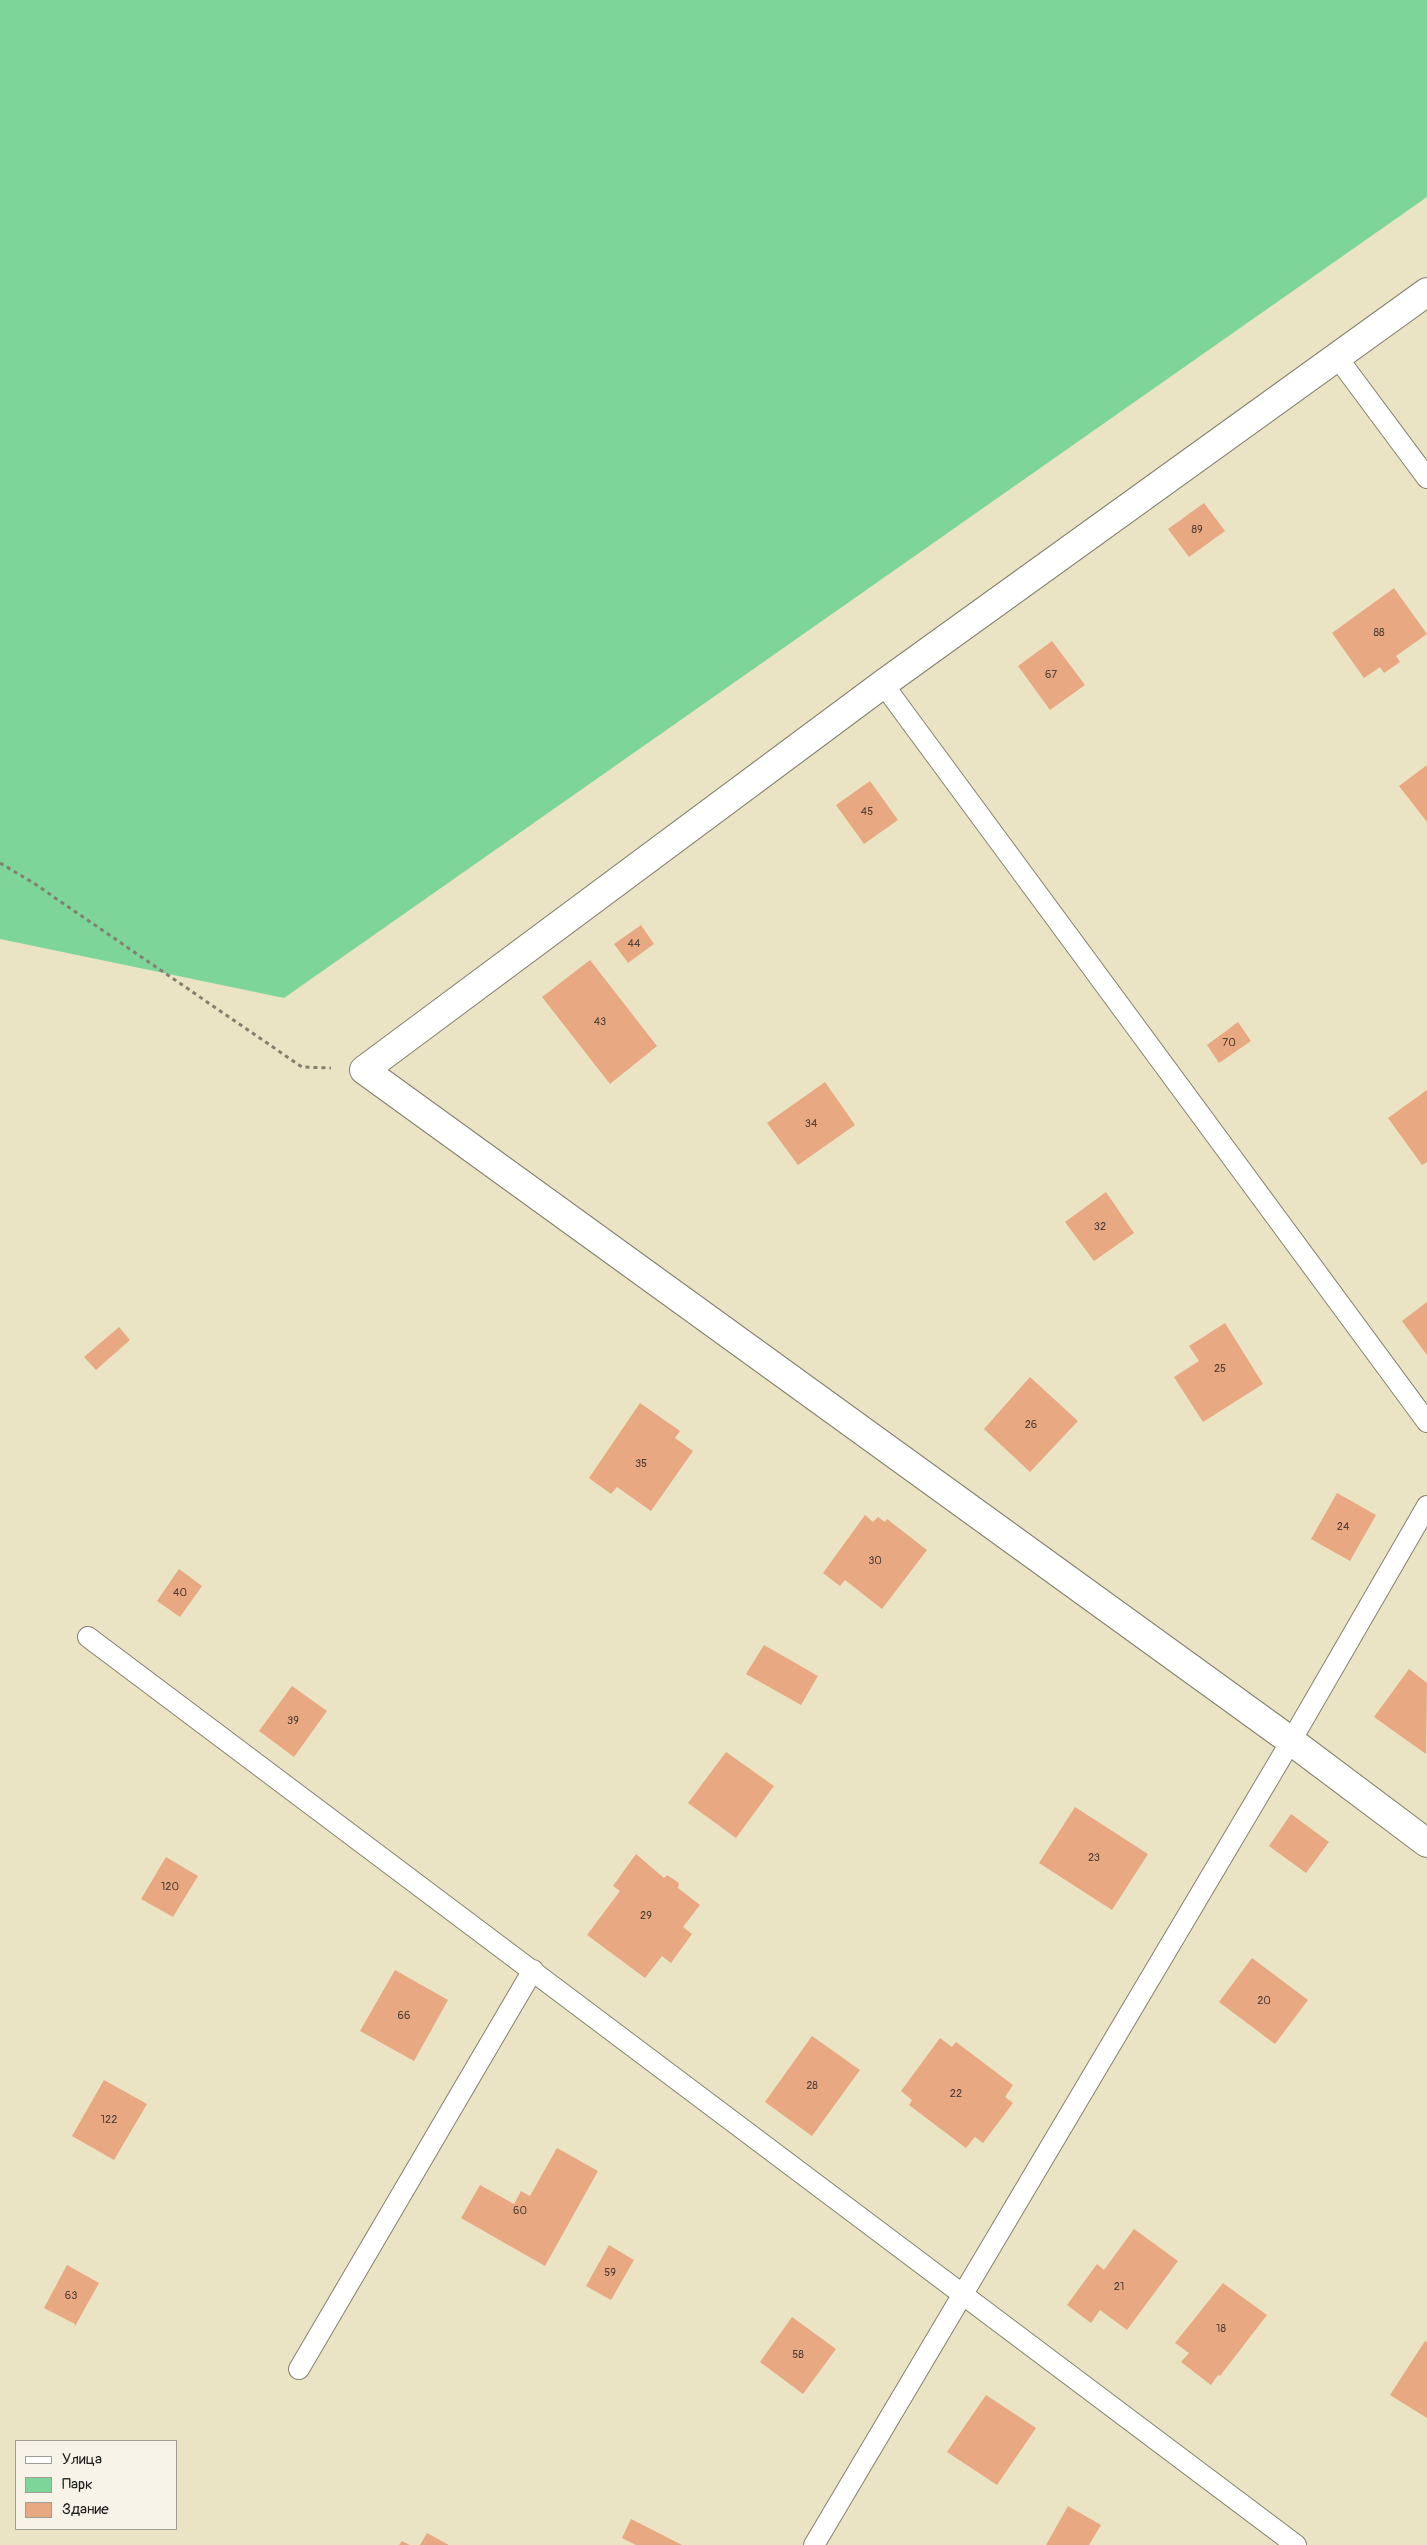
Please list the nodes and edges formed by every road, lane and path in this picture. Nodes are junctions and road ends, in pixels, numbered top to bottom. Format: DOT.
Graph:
graph roads {
  1 [pos="1427,292"];
  2 [pos="1337,357"];
  3 [pos="1427,478"];
  4 [pos="883,684"];
  5 [pos="0,863"];
  6 [pos="364,1070"];
  7 [pos="1427,1422"];
  8 [pos="1427,1506"];
  9 [pos="88,1637"];
  10 [pos="1291,1741"];
  11 [pos="1427,1843"];
  12 [pos="533,1970"];
  13 [pos="963,2293"];
  14 [pos="299,2369"];
  15 [pos="814,2545"];
  16 [pos="1296,2545"];
  1 -- 2 [label="street"];
  2 -- 3 [label="lane"];
  2 -- 4 [label="street"];
  4 -- 6 [label="street"];
  4 -- 7 [label="lane"];
  5 -- 6 [label="path"];
  6 -- 10 [label="street"];
  8 -- 10 [label="lane"];
  9 -- 12 [label="lane"];
  10 -- 11 [label="street"];
  10 -- 13 [label="lane"];
  12 -- 13 [label="lane"];
  12 -- 14 [label="lane"];
  13 -- 15 [label="lane"];
  13 -- 16 [label="lane"];
}
